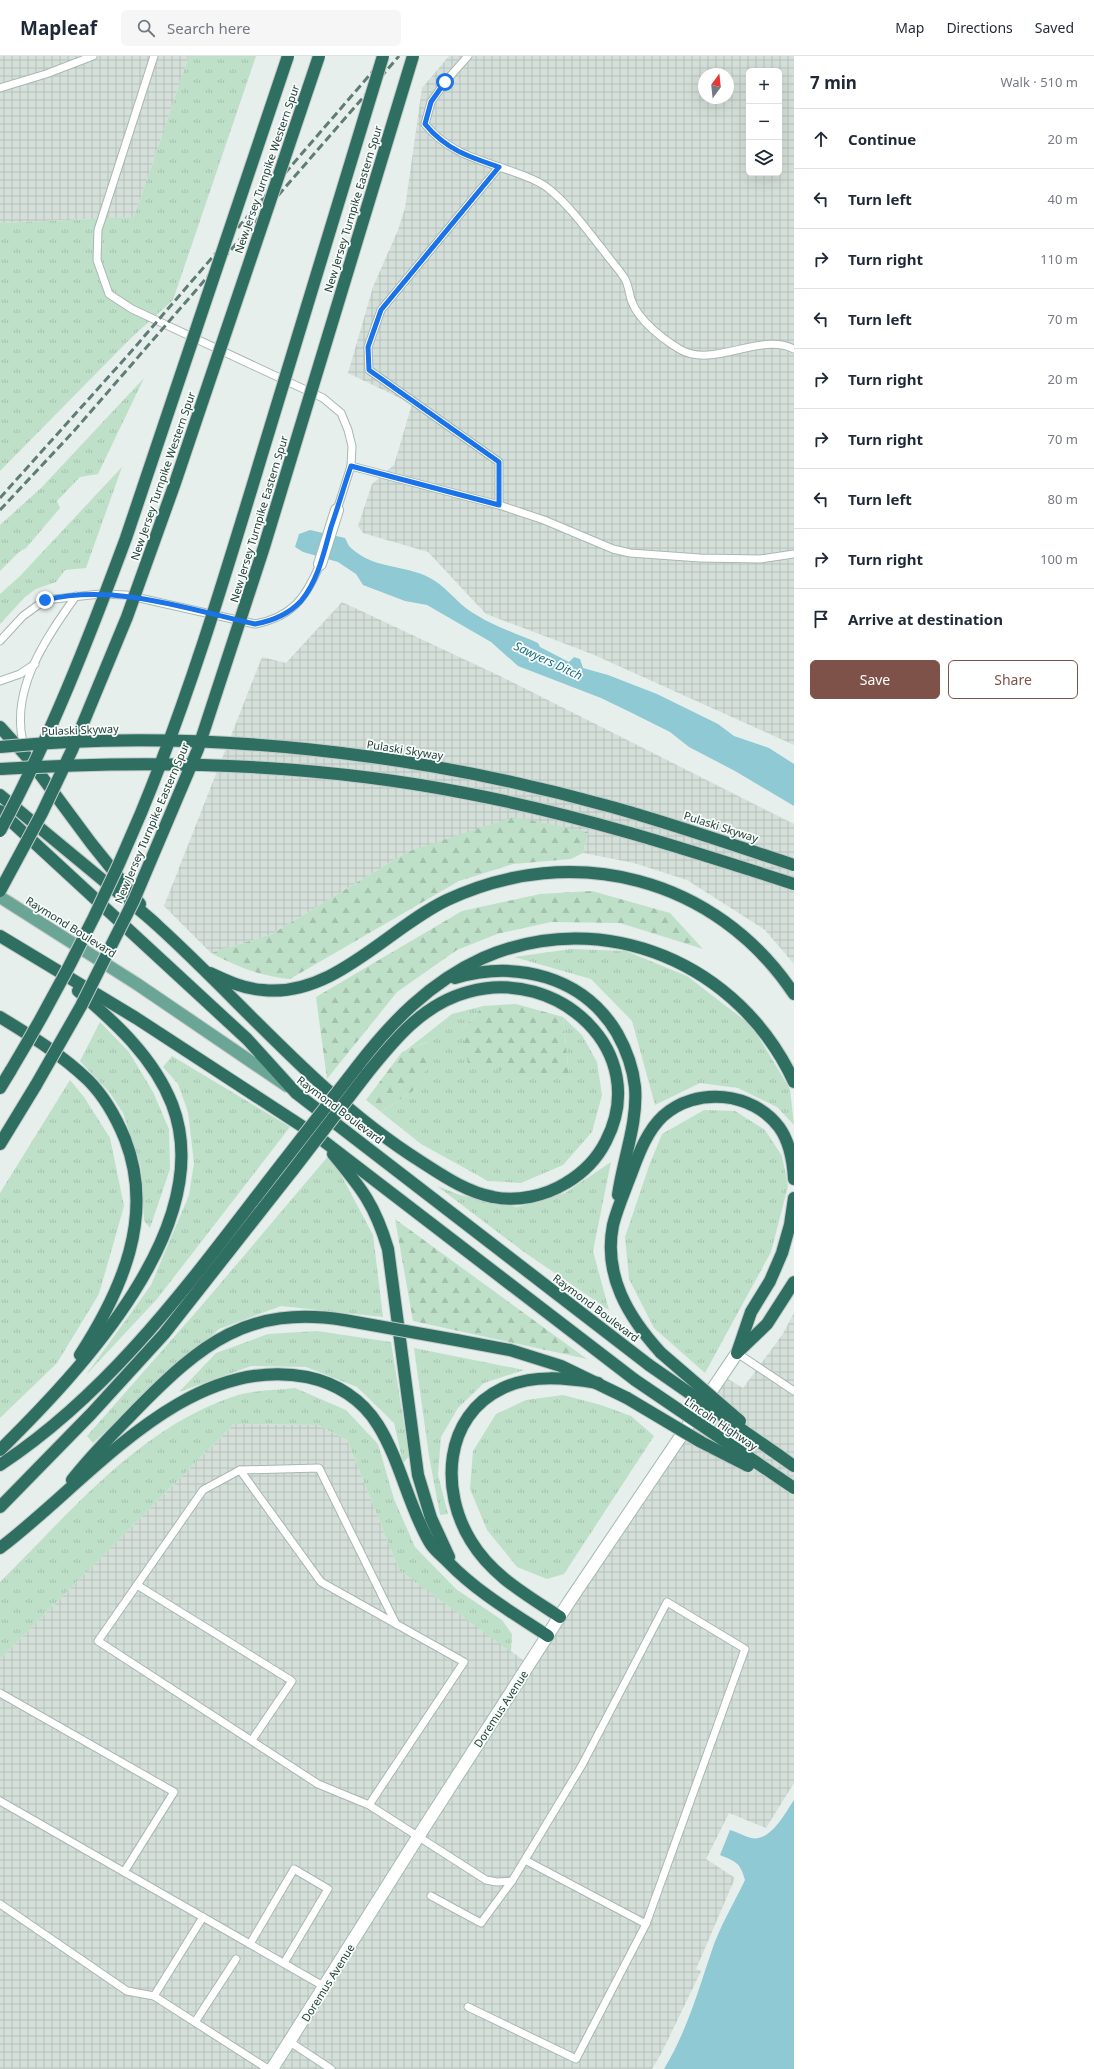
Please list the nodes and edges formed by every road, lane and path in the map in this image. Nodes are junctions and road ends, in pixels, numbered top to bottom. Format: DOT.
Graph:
graph roads {
  1 [pos="93,56"];
  2 [pos="154,56"];
  3 [pos="288,56"];
  4 [pos="319,56"];
  5 [pos="383,56"];
  6 [pos="413,56"];
  7 [pos="468,56"];
  8 [pos="0,88"];
  9 [pos="499,167"];
  10 [pos="794,349"];
  11 [pos="351,466"];
  12 [pos="499,505"];
  13 [pos="337,510"];
  14 [pos="794,554"];
  15 [pos="320,564"];
  16 [pos="76,596"];
  17 [pos="0,641"];
  18 [pos="35,664"];
  19 [pos="0,681"];
  20 [pos="0,727"];
  21 [pos="0,747"];
  22 [pos="28,758"];
  23 [pos="0,769"];
  24 [pos="0,795"];
  25 [pos="0,811"];
  26 [pos="0,831"];
  27 [pos="794,865"];
  28 [pos="794,884"];
  29 [pos="0,891"];
  30 [pos="0,897"];
  31 [pos="158,925"];
  32 [pos="0,936"];
  33 [pos="47,964"];
  34 [pos="203,970"];
  35 [pos="443,982"];
  36 [pos="794,994"];
  37 [pos="0,1017"];
  38 [pos="361,1071"];
  39 [pos="794,1082"];
  40 [pos="0,1088"];
  41 [pos="296,1092"];
  42 [pos="318,1136"];
  43 [pos="0,1144"];
  44 [pos="794,1179"];
  45 [pos="794,1198"];
  46 [pos="616,1214"];
  47 [pos="794,1282"];
  48 [pos="737,1353"];
  49 [pos="649,1365"];
  50 [pos="598,1383"];
  51 [pos="58,1389"];
  52 [pos="794,1391"];
  53 [pos="0,1450"];
  54 [pos="777,1454"];
  55 [pos="0,1465"];
  56 [pos="794,1466"];
  57 [pos="240,1470"];
  58 [pos="794,1489"];
  59 [pos="59,1496"];
  60 [pos="0,1507"];
  61 [pos="0,1548"];
  62 [pos="454,1568"];
  63 [pos="137,1585"];
  64 [pos="560,1617"];
  65 [pos="396,1624"];
  66 [pos="548,1636"];
  67 [pos="0,1694"];
  68 [pos="252,1740"];
  69 [pos="0,1801"];
  70 [pos="369,1805"];
  71 [pos="418,1837"];
  72 [pos="525,1860"];
  73 [pos="124,1872"];
  74 [pos="512,1881"];
  75 [pos="430,1896"];
  76 [pos="0,1904"];
  77 [pos="203,1917"];
  78 [pos="646,1924"];
  79 [pos="250,1944"];
  80 [pos="236,1959"];
  81 [pos="284,1963"];
  82 [pos="325,1987"];
  83 [pos="154,1996"];
  84 [pos="468,2007"];
  85 [pos="195,2022"];
  86 [pos="290,2042"];
  87 [pos="268,2069"];
  88 [pos="272,2069"];
  89 [pos="331,2069"];
  1 -- 8 [label="lane"];
  2 -- 11 [label="lane"];
  3 -- 26 [label="highway, New Jersey Turnpike Western Spur, bridge"];
  4 -- 29 [label="highway, New Jersey Turnpike Western Spur, bridge"];
  5 -- 40 [label="highway, New Jersey Turnpike Eastern Spur, bridge"];
  6 -- 43 [label="highway, New Jersey Turnpike Eastern Spur, bridge"];
  7 -- 9 [label="lane"];
  9 -- 10 [label="lane"];
  9 -- 12 [label="lane"];
  11 -- 12 [label="lane"];
  11 -- 13 [label="lane"];
  12 -- 14 [label="lane"];
  13 -- 15 [label="main road"];
  15 -- 16 [label="lane"];
  16 -- 17 [label="lane"];
  16 -- 18 [label="lane"];
  18 -- 19 [label="lane"];
  18 -- 22 [label="lane"];
  20 -- 22 [label="highway"];
  21 -- 27 [label="highway, Pulaski Skyway, bridge"];
  22 -- 31 [label="highway"];
  23 -- 28 [label="highway, bridge"];
  24 -- 31 [label="highway"];
  25 -- 41 [label="highway"];
  30 -- 41 [label="main road, Raymond Boulevard"];
  31 -- 34 [label="highway"];
  32 -- 33 [label="highway"];
  33 -- 42 [label="highway"];
  33 -- 51 [label="highway"];
  34 -- 36 [label="highway"];
  34 -- 38 [label="highway"];
  35 -- 38 [label="highway"];
  35 -- 39 [label="highway"];
  35 -- 46 [label="highway"];
  37 -- 51 [label="highway"];
  38 -- 55 [label="highway, bridge"];
  38 -- 60 [label="highway, bridge"];
  41 -- 49 [label="highway, Raymond Boulevard"];
  42 -- 58 [label="highway, Lincoln Highway, bridge"];
  42 -- 62 [label="highway"];
  44 -- 46 [label="highway"];
  45 -- 48 [label="highway"];
  46 -- 54 [label="highway, bridge"];
  47 -- 48 [label="highway"];
  48 -- 52 [label="lane"];
  48 -- 64 [label="main road, Doremus Avenue"];
  49 -- 54 [label="highway, Lincoln Highway, bridge"];
  50 -- 58 [label="highway, bridge"];
  50 -- 59 [label="highway, bridge"];
  50 -- 64 [label="highway"];
  51 -- 53 [label="highway"];
  54 -- 56 [label="highway, Lincoln Highway"];
  57 -- 63 [label="lane"];
  57 -- 65 [label="lane"];
  57 -- 65 [label="lane"];
  59 -- 61 [label="highway"];
  59 -- 62 [label="highway"];
  62 -- 66 [label="highway"];
  63 -- 68 [label="lane"];
  63 -- 68 [label="lane"];
  64 -- 66 [label="main road, Doremus Avenue"];
  65 -- 70 [label="lane"];
  66 -- 71 [label="main road, Doremus Avenue"];
  67 -- 73 [label="lane"];
  68 -- 70 [label="lane"];
  69 -- 73 [label="lane"];
  70 -- 71 [label="lane"];
  71 -- 74 [label="lane"];
  71 -- 82 [label="main road, Doremus Avenue"];
  72 -- 74 [label="lane"];
  72 -- 78 [label="lane"];
  72 -- 78 [label="lane"];
  73 -- 77 [label="lane"];
  74 -- 75 [label="lane"];
  76 -- 83 [label="lane"];
  77 -- 79 [label="lane"];
  77 -- 83 [label="lane"];
  78 -- 84 [label="lane"];
  79 -- 81 [label="lane"];
  79 -- 81 [label="lane"];
  80 -- 85 [label="lane"];
  81 -- 82 [label="lane"];
  82 -- 86 [label="main road, Doremus Avenue"];
  83 -- 85 [label="lane"];
  85 -- 87 [label="lane"];
  86 -- 88 [label="main road, Doremus Avenue"];
  86 -- 89 [label="lane"];
}
